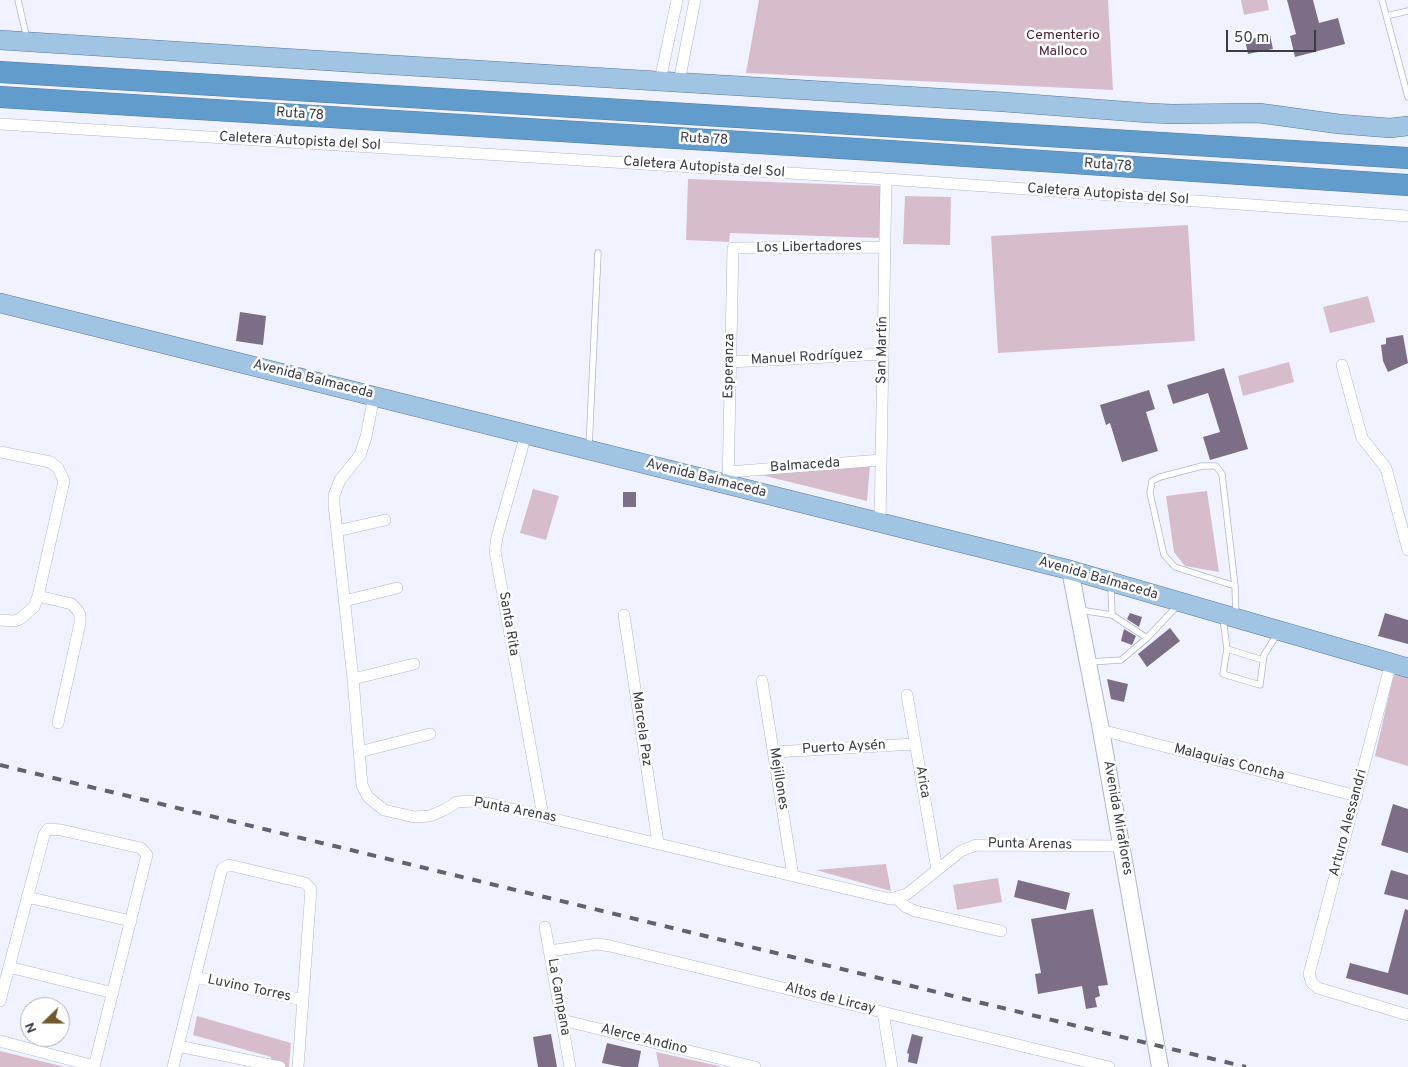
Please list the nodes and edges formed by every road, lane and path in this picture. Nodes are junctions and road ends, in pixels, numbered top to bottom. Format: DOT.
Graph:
graph roads {
  1 [pos="18,0"];
  2 [pos="677,0"];
  3 [pos="695,0"];
  4 [pos="1382,0"];
  5 [pos="1408,11"];
  6 [pos="1387,16"];
  7 [pos="0,40"];
  8 [pos="28,42"];
  9 [pos="0,57"];
  10 [pos="0,72"];
  11 [pos="123,79"];
  12 [pos="660,80"];
  13 [pos="679,82"];
  14 [pos="0,97"];
  15 [pos="1408,97"];
  16 [pos="96,102"];
  17 [pos="0,108"];
  18 [pos="0,124"];
  19 [pos="1399,127"];
  20 [pos="1408,158"];
  21 [pos="886,179"];
  22 [pos="1408,185"];
  23 [pos="1408,216"];
  24 [pos="885,247"];
  25 [pos="733,248"];
  26 [pos="598,253"];
  27 [pos="0,303"];
  28 [pos="883,354"];
  29 [pos="730,362"];
  30 [pos="1342,365"];
  31 [pos="374,396"];
  32 [pos="526,434"];
  33 [pos="589,449"];
  34 [pos="0,452"];
  35 [pos="881,460"];
  36 [pos="728,478"];
  37 [pos="385,520"];
  38 [pos="880,522"];
  39 [pos="337,531"];
  40 [pos="1408,550"];
  41 [pos="1070,570"];
  42 [pos="1111,581"];
  43 [pos="1235,586"];
  44 [pos="397,588"];
  45 [pos="38,596"];
  46 [pos="344,601"];
  47 [pos="1182,602"];
  48 [pos="1078,610"];
  49 [pos="624,615"];
  50 [pos="1112,616"];
  51 [pos="1228,616"];
  52 [pos="0,620"];
  53 [pos="1280,631"];
  54 [pos="1147,638"];
  55 [pos="1228,649"];
  56 [pos="1263,660"];
  57 [pos="1088,662"];
  58 [pos="414,664"];
  59 [pos="1400,666"];
  60 [pos="353,679"];
  61 [pos="762,681"];
  62 [pos="907,694"];
  63 [pos="58,723"];
  64 [pos="1102,730"];
  65 [pos="430,734"];
  66 [pos="915,744"];
  67 [pos="359,752"];
  68 [pos="774,752"];
  69 [pos="1357,796"];
  70 [pos="543,816"];
  71 [pos="658,844"];
  72 [pos="1122,846"];
  73 [pos="937,870"];
  74 [pos="793,876"];
  75 [pos="27,897"];
  76 [pos="896,898"];
  77 [pos="131,921"];
  78 [pos="545,927"];
  79 [pos="1001,931"];
  80 [pos="550,951"];
  81 [pos="9,967"];
  82 [pos="195,977"];
  83 [pos="113,993"];
  84 [pos="303,1000"];
  85 [pos="0,1001"];
  86 [pos="882,1012"];
  87 [pos="1408,1015"];
  88 [pos="562,1020"];
  89 [pos="0,1042"];
  90 [pos="178,1046"];
  91 [pos="729,1064"];
  92 [pos="94,1067"];
  93 [pos="173,1067"];
  94 [pos="280,1067"];
  95 [pos="298,1067"];
  96 [pos="570,1067"];
  97 [pos="755,1067"];
  98 [pos="892,1067"];
  99 [pos="1110,1067"];
  100 [pos="1160,1067"];
  1 -- 8 [label="lane"];
  2 -- 12 [label="street"];
  3 -- 13 [label="street"];
  4 -- 6 [label="lane"];
  5 -- 6 [label="lane"];
  6 -- 15 [label="lane"];
  7 -- 8 [label="main road"];
  8 -- 12 [label="main road"];
  9 -- 11 [label="highway"];
  10 -- 11 [label="highway, Ruta 78"];
  11 -- 20 [label="highway, Ruta 78"];
  12 -- 13 [label="main road"];
  13 -- 19 [label="main road"];
  14 -- 16 [label="highway, Ruta 78"];
  16 -- 17 [label="highway"];
  16 -- 22 [label="highway, Ruta 78"];
  18 -- 21 [label="street, Caletera Autopista del Sol"];
  21 -- 23 [label="street, Caletera Autopista del Sol"];
  21 -- 24 [label="street, San Martín"];
  24 -- 25 [label="street, Los Libertadores"];
  24 -- 28 [label="street, San Martín"];
  25 -- 29 [label="street, Esperanza"];
  26 -- 33 [label="lane"];
  27 -- 31 [label="main road, Avenida Balmaceda"];
  28 -- 29 [label="street, Manuel Rodríguez"];
  28 -- 35 [label="street, San Martín"];
  29 -- 36 [label="street, Esperanza"];
  30 -- 40 [label="street"];
  31 -- 32 [label="main road, Avenida Balmaceda"];
  31 -- 39 [label="street, Punta Arenas"];
  32 -- 33 [label="main road, Avenida Balmaceda"];
  32 -- 70 [label="street, Santa Rita"];
  33 -- 36 [label="main road, Avenida Balmaceda"];
  34 -- 45 [label="street"];
  35 -- 36 [label="street, Balmaceda"];
  35 -- 38 [label="street, San Martín"];
  36 -- 38 [label="main road, Avenida Balmaceda"];
  37 -- 39 [label="street"];
  38 -- 41 [label="main road, Avenida Balmaceda"];
  39 -- 46 [label="street, Punta Arenas"];
  41 -- 42 [label="main road, Avenida Balmaceda"];
  41 -- 48 [label="main road, Avenida Miraflores"];
  42 -- 47 [label="main road, Avenida Balmaceda"];
  42 -- 50 [label="lane"];
  43 -- 43 [label="lane"];
  43 -- 51 [label="lane"];
  44 -- 46 [label="street"];
  45 -- 52 [label="street"];
  45 -- 63 [label="street"];
  46 -- 60 [label="street, Punta Arenas"];
  47 -- 51 [label="main road, Avenida Balmaceda"];
  47 -- 54 [label="lane"];
  48 -- 50 [label="lane"];
  48 -- 57 [label="main road, Avenida Miraflores"];
  49 -- 71 [label="street, Marcela Paz"];
  50 -- 54 [label="lane"];
  51 -- 53 [label="main road, Avenida Balmaceda"];
  51 -- 55 [label="lane"];
  53 -- 56 [label="lane"];
  53 -- 59 [label="main road, Avenida Balmaceda"];
  54 -- 57 [label="lane"];
  55 -- 56 [label="lane"];
  55 -- 56 [label="lane"];
  57 -- 64 [label="main road, Avenida Miraflores"];
  58 -- 60 [label="street"];
  59 -- 69 [label="street, Arturo Alessandri"];
  60 -- 67 [label="street, Punta Arenas"];
  61 -- 68 [label="street, Mejillones"];
  62 -- 66 [label="street, Arica"];
  64 -- 69 [label="street, Malaquias Concha"];
  64 -- 72 [label="main road, Avenida Miraflores"];
  65 -- 67 [label="street"];
  66 -- 68 [label="street, Puerto Aysén"];
  66 -- 73 [label="street, Arica"];
  67 -- 70 [label="street, Punta Arenas"];
  68 -- 74 [label="street, Mejillones"];
  69 -- 87 [label="street, Arturo Alessandri"];
  70 -- 71 [label="street, Punta Arenas"];
  71 -- 74 [label="street, Punta Arenas"];
  72 -- 73 [label="street, Punta Arenas"];
  72 -- 100 [label="main road, Avenida Miraflores"];
  73 -- 76 [label="street, Punta Arenas"];
  74 -- 76 [label="street, Punta Arenas"];
  75 -- 77 [label="street"];
  75 -- 77 [label="street"];
  75 -- 81 [label="street"];
  76 -- 79 [label="street, Punta Arenas"];
  77 -- 83 [label="street"];
  78 -- 80 [label="street, La Campana"];
  80 -- 86 [label="street, Altos de Lircay"];
  80 -- 88 [label="street, La Campana"];
  81 -- 83 [label="street"];
  81 -- 85 [label="street"];
  82 -- 84 [label="street, Luvino Torres"];
  82 -- 84 [label="street"];
  82 -- 90 [label="street"];
  83 -- 92 [label="street"];
  84 -- 95 [label="street"];
  86 -- 98 [label="street"];
  86 -- 99 [label="street, Altos de Lircay"];
  88 -- 91 [label="street, Alerce Andino"];
  88 -- 96 [label="street, La Campana"];
  89 -- 92 [label="street"];
  90 -- 93 [label="street"];
  90 -- 94 [label="street"];
  91 -- 97 [label="street, Alerce Andino"];
}
